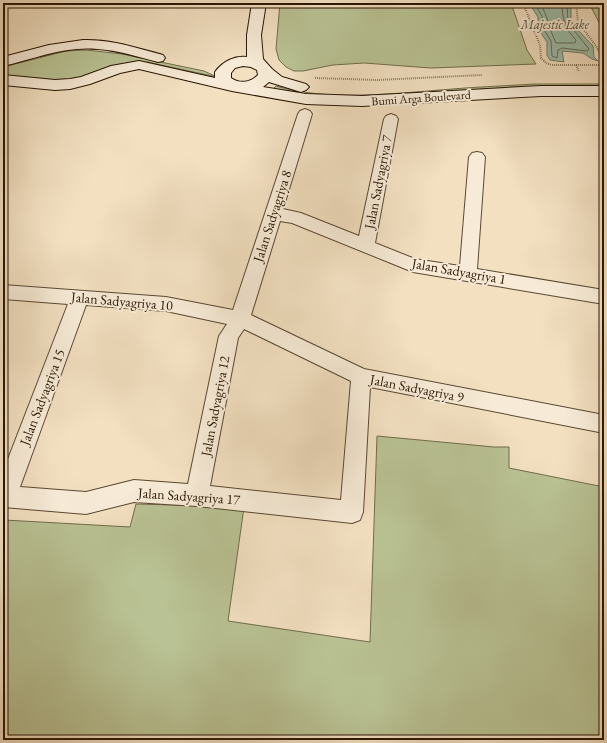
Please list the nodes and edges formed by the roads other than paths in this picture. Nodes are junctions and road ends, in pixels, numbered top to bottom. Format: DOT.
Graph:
graph roads {
  1 [pos="259,3"];
  2 [pos="3,62"];
  3 [pos="259,62"];
  4 [pos="231,65"];
  5 [pos="3,80"];
  6 [pos="604,80"];
  7 [pos="235,86"];
  8 [pos="604,91"];
  9 [pos="305,114"];
  10 [pos="391,119"];
  11 [pos="477,157"];
  12 [pos="273,214"];
  13 [pos="366,245"];
  14 [pos="468,274"];
  15 [pos="3,292"];
  16 [pos="604,296"];
  17 [pos="80,297"];
  18 [pos="240,319"];
  19 [pos="361,377"];
  20 [pos="604,424"];
  21 [pos="197,495"];
  22 [pos="4,496"];
  1 -- 3 [label="street"];
  2 -- 4 [label="street"];
  3 -- 4 [label="street"];
  3 -- 6 [label="street, Bumi Arga Boulevard"];
  3 -- 7 [label="street"];
  4 -- 7 [label="street"];
  5 -- 7 [label="street, Bumi Arga Boulevard"];
  7 -- 8 [label="street, Bumi Arga Boulevard"];
  9 -- 12 [label="street, Jalan Sadyagriya 8"];
  10 -- 13 [label="street, Jalan Sadyagriya 7"];
  11 -- 14 [label="street"];
  12 -- 13 [label="street, Jalan Sadyagriya 1"];
  12 -- 18 [label="street, Jalan Sadyagriya 8"];
  13 -- 14 [label="street, Jalan Sadyagriya 1"];
  14 -- 16 [label="street, Jalan Sadyagriya 1"];
  15 -- 17 [label="street, Jalan Sadyagriya 10"];
  17 -- 18 [label="street, Jalan Sadyagriya 10"];
  17 -- 22 [label="street, Jalan Sadyagriya 15"];
  18 -- 19 [label="street, Jalan Sadyagriya 9"];
  18 -- 21 [label="street, Jalan Sadyagriya 12"];
  19 -- 20 [label="street, Jalan Sadyagriya 9"];
  19 -- 21 [label="street, Jalan Sadyagriya 17"];
  21 -- 22 [label="street, Jalan Sadyagriya 17"];
}
